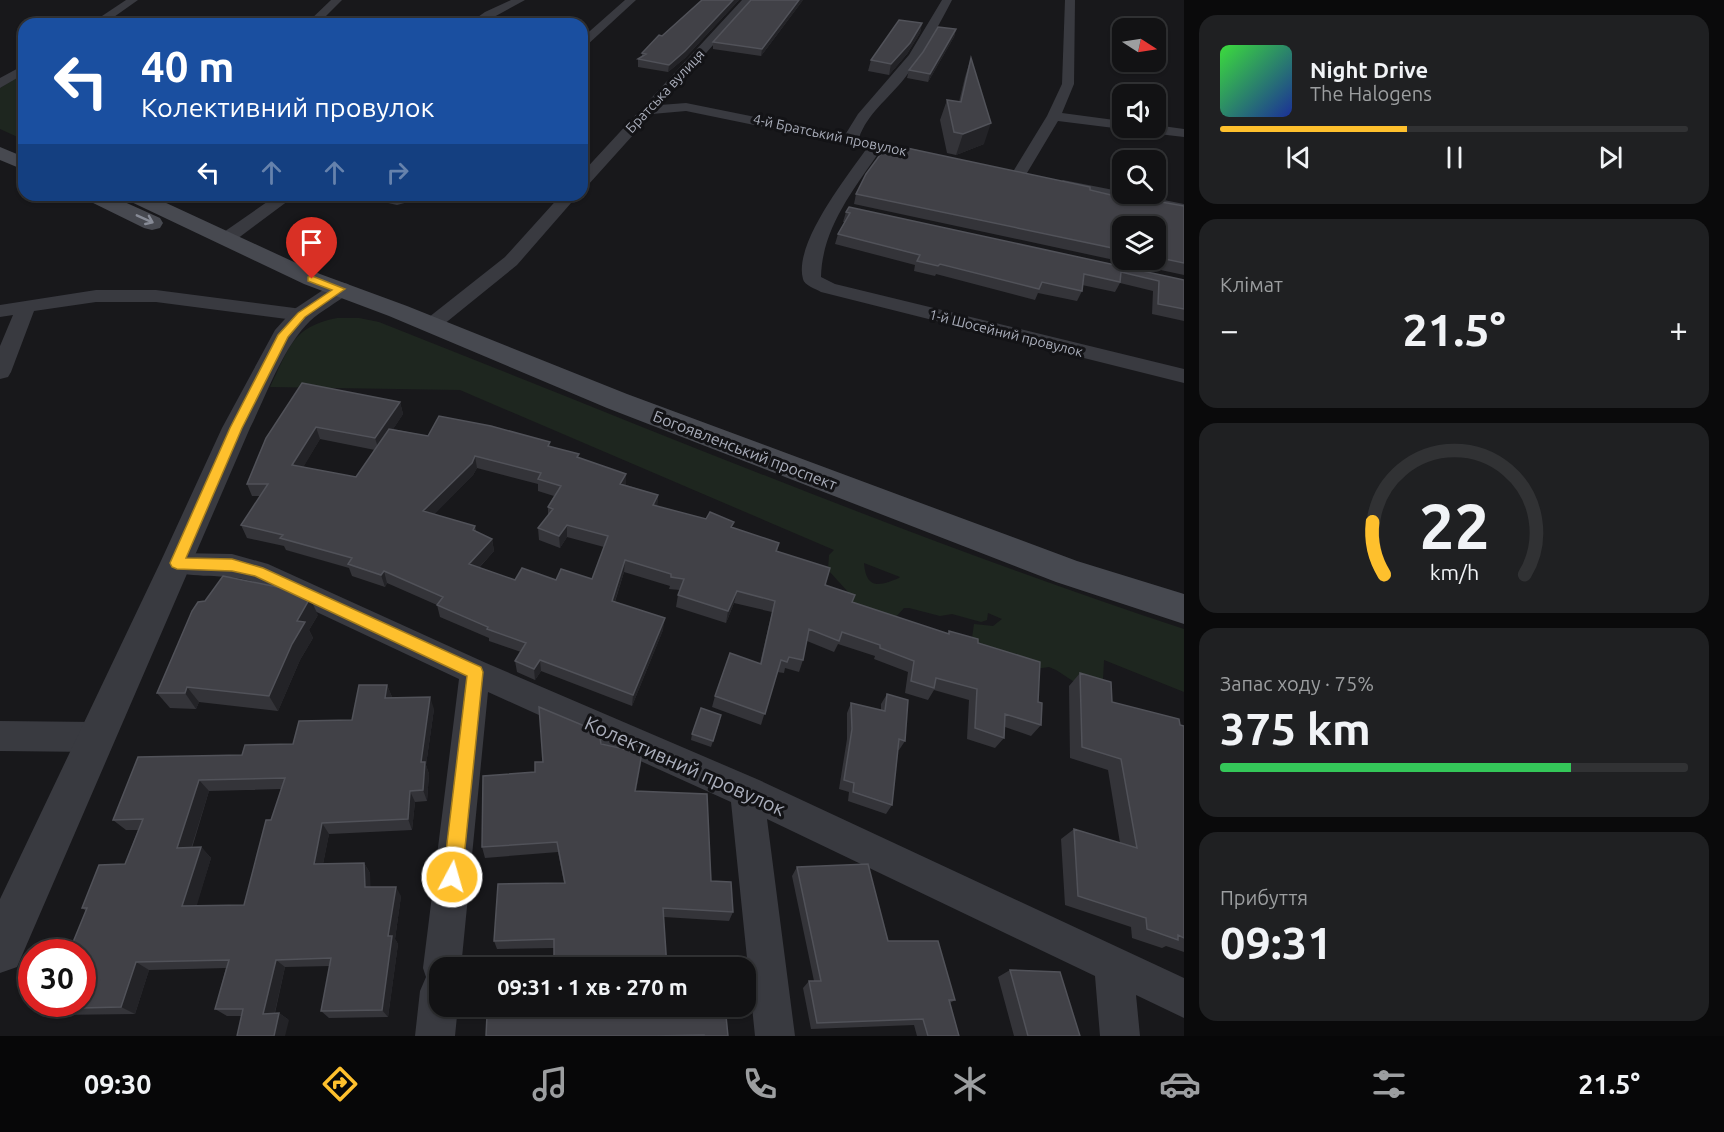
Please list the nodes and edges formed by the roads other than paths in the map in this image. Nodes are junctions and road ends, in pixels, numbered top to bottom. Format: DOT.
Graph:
graph roads {
  1 [pos="133,0"];
  2 [pos="336,0"];
  3 [pos="520,0"];
  4 [pos="631,0"];
  5 [pos="748,0"];
  6 [pos="947,0"];
  7 [pos="1070,0"];
  8 [pos="105,18"];
  9 [pos="318,18"];
  10 [pos="483,18"];
  11 [pos="588,39"];
  12 [pos="18,73"];
  13 [pos="0,84"];
  14 [pos="662,96"];
  15 [pos="686,107"];
  16 [pos="648,110"];
  17 [pos="1054,116"];
  18 [pos="1112,124"];
  19 [pos="1166,131"];
  20 [pos="1184,133"];
  21 [pos="0,136"];
  22 [pos="851,139"];
  23 [pos="18,144"];
  24 [pos="877,145"];
  25 [pos="0,153"];
  26 [pos="927,156"];
  27 [pos="18,161"];
  28 [pos="588,175"];
  29 [pos="1019,175"];
  30 [pos="1052,183"];
  31 [pos="105,201"];
  32 [pos="145,201"];
  33 [pos="279,201"];
  34 [pos="565,201"];
  35 [pos="834,207"];
  36 [pos="1184,209"];
  37 [pos="856,212"];
  38 [pos="226,238"];
  39 [pos="326,284"];
  40 [pos="26,307"];
  41 [pos="0,311"];
  42 [pos="302,315"];
  43 [pos="431,325"];
  44 [pos="0,372"];
  45 [pos="1184,376"];
  46 [pos="177,563"];
  47 [pos="1184,609"];
  48 [pos="475,672"];
  49 [pos="0,736"];
  50 [pos="96,737"];
  51 [pos="747,792"];
  52 [pos="0,950"];
  53 [pos="443,957"];
  54 [pos="1113,966"];
  55 [pos="1184,998"];
  56 [pos="437,1017"];
  57 [pos="435,1036"];
  58 [pos="775,1036"];
  59 [pos="1120,1036"];
  1 -- 8 [label="street"];
  2 -- 9 [label="street"];
  3 -- 10 [label="street"];
  4 -- 11 [label="street"];
  5 -- 14 [label="street, Братська вулиця"];
  6 -- 22 [label="street"];
  7 -- 17 [label="street"];
  12 -- 13 [label="street"];
  14 -- 15 [label="street, 4-й Братський провулок"];
  14 -- 16 [label="street, Братська вулиця"];
  15 -- 16 [label="street, 4-й Братський провулок"];
  15 -- 22 [label="street, 4-й Братський провулок"];
  16 -- 28 [label="street, Братська вулиця"];
  17 -- 18 [label="street"];
  17 -- 29 [label="street"];
  19 -- 20 [label="street"];
  21 -- 23 [label="main road"];
  22 -- 24 [label="street, 4-й Братський провулок"];
  24 -- 26 [label="street, 4-й Братський провулок"];
  24 -- 35 [label="street"];
  25 -- 27 [label="main road"];
  30 -- 36 [label="street"];
  31 -- 39 [label="main road, Богоявленський проспект, one-way"];
  32 -- 38 [label="main road, Богоявленський проспект"];
  33 -- 38 [label="street"];
  34 -- 43 [label="street"];
  35 -- 37 [label="street"];
  35 -- 45 [label="street, 1-й Шосейний провулок"];
  38 -- 39 [label="main road, Богоявленський проспект"];
  39 -- 42 [label="street"];
  39 -- 43 [label="main road, Богоявленський проспект"];
  40 -- 41 [label="street"];
  40 -- 42 [label="street"];
  40 -- 44 [label="street"];
  42 -- 46 [label="street"];
  43 -- 47 [label="main road, Богоявленський проспект"];
  46 -- 48 [label="street, Колективний провулок"];
  46 -- 50 [label="street"];
  48 -- 51 [label="street, Колективний провулок"];
  48 -- 53 [label="street"];
  49 -- 50 [label="street"];
  50 -- 52 [label="street"];
  51 -- 54 [label="street, Колективний провулок"];
  51 -- 58 [label="street"];
  54 -- 55 [label="street, Колективний провулок"];
  54 -- 59 [label="street"];
  56 -- 57 [label="street"];
}
